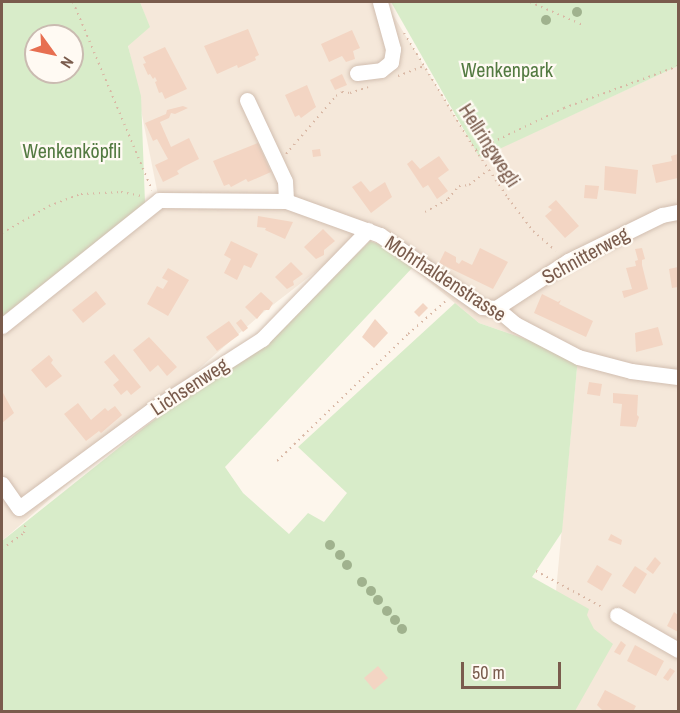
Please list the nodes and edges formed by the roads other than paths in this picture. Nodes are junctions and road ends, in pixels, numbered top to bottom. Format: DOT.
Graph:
graph roads {
  1 [pos="380,2"];
  2 [pos="357,73"];
  3 [pos="247,100"];
  4 [pos="286,201"];
  5 [pos="678,212"];
  6 [pos="368,230"];
  7 [pos="496,308"];
  8 [pos="2,326"];
  9 [pos="678,377"];
  10 [pos="2,484"];
  11 [pos="617,615"];
  12 [pos="678,650"];
  1 -- 2 [label="street"];
  3 -- 4 [label="street"];
  4 -- 6 [label="street, Mohrhaldenstrasse"];
  4 -- 8 [label="street, Mohrhaldenstrasse"];
  5 -- 7 [label="street, Schnitterweg"];
  6 -- 7 [label="street, Mohrhaldenstrasse"];
  6 -- 10 [label="street, Lichsenweg"];
  7 -- 9 [label="street, Mohrhaldenstrasse"];
  11 -- 12 [label="street"];
}
